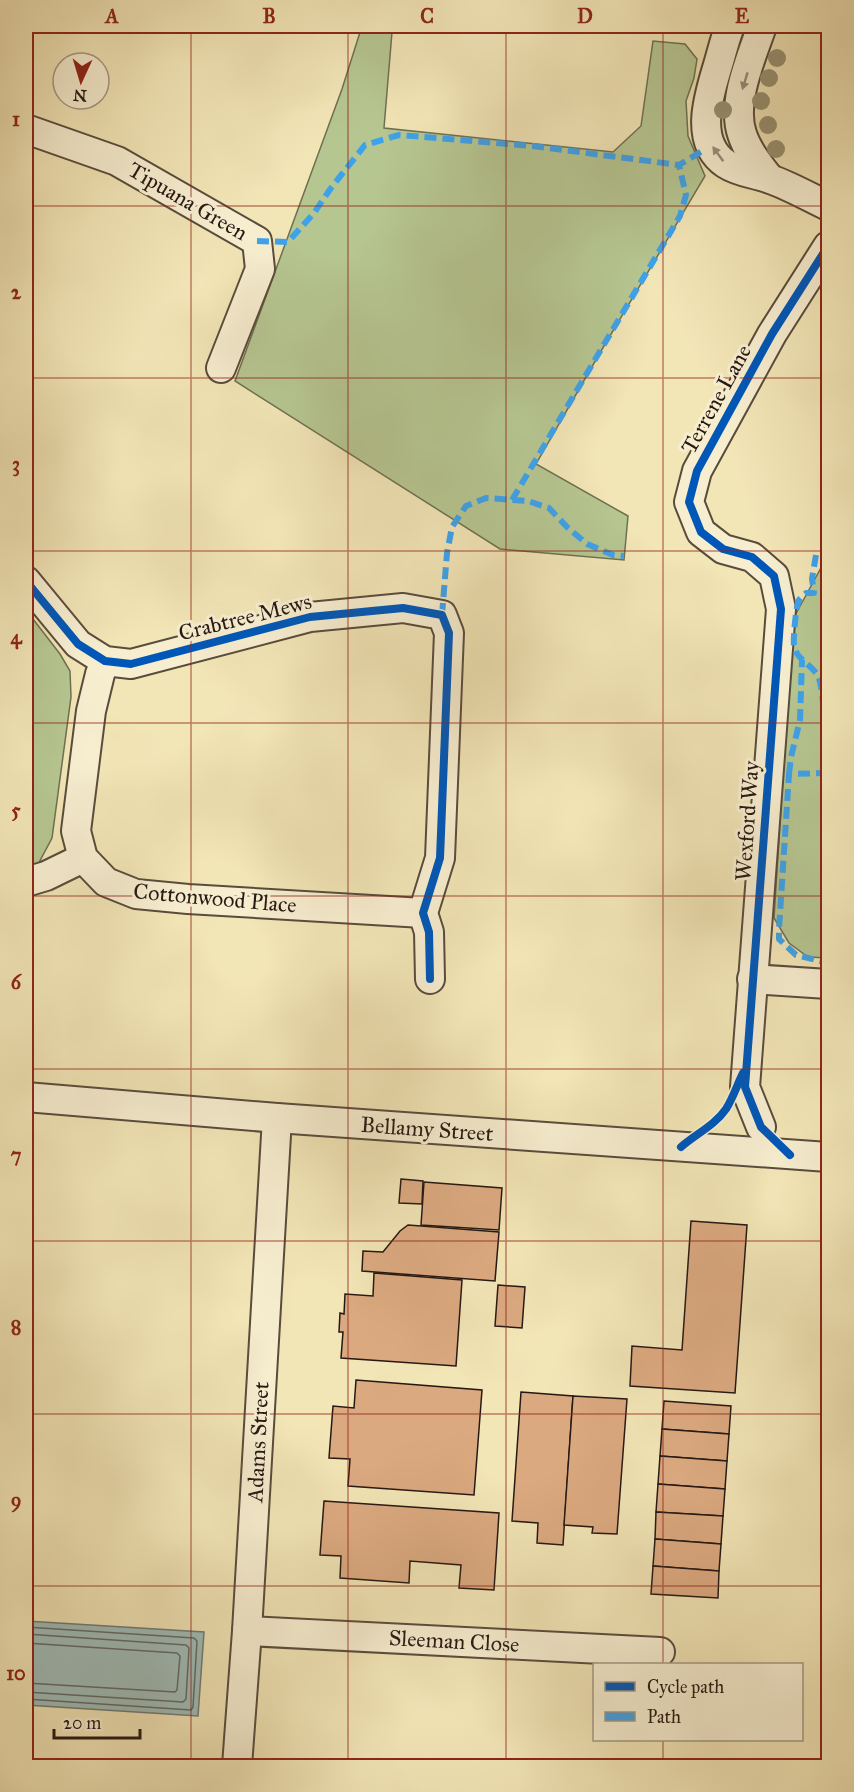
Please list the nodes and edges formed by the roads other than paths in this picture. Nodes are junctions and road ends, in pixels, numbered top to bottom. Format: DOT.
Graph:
graph roads {
  1 [pos="722,28"];
  2 [pos="760,33"];
  3 [pos="26,129"];
  4 [pos="769,178"];
  5 [pos="828,206"];
  6 [pos="828,246"];
  7 [pos="221,368"];
  8 [pos="774,576"];
  9 [pos="26,580"];
  10 [pos="105,661"];
  11 [pos="83,858"];
  12 [pos="26,882"];
  13 [pos="423,913"];
  14 [pos="430,979"];
  15 [pos="752,979"];
  16 [pos="828,984"];
  17 [pos="26,1097"];
  18 [pos="277,1118"];
  19 [pos="761,1127"];
  20 [pos="828,1157"];
  21 [pos="248,1631"];
  22 [pos="660,1652"];
  23 [pos="237,1767"];
  1 -- 2 [label="street"];
  4 -- 1 [label="street, one-way"];
  2 -- 4 [label="street, one-way"];
  3 -- 7 [label="street, Tipuana Green"];
  4 -- 5 [label="street"];
  6 -- 8 [label="street, Terrene Lane"];
  8 -- 15 [label="street, Wexford Way"];
  9 -- 10 [label="street"];
  10 -- 11 [label="street"];
  10 -- 13 [label="street, Crabtree Mews"];
  11 -- 12 [label="street"];
  11 -- 13 [label="street, Cottonwood Place"];
  13 -- 14 [label="street"];
  15 -- 16 [label="street"];
  15 -- 19 [label="street, Wexford Way"];
  17 -- 18 [label="street, Bellamy Street"];
  18 -- 20 [label="street, Bellamy Street"];
  18 -- 21 [label="street, Adams Street"];
  21 -- 22 [label="street, Sleeman Close"];
  21 -- 23 [label="street, Adams Street"];
}
